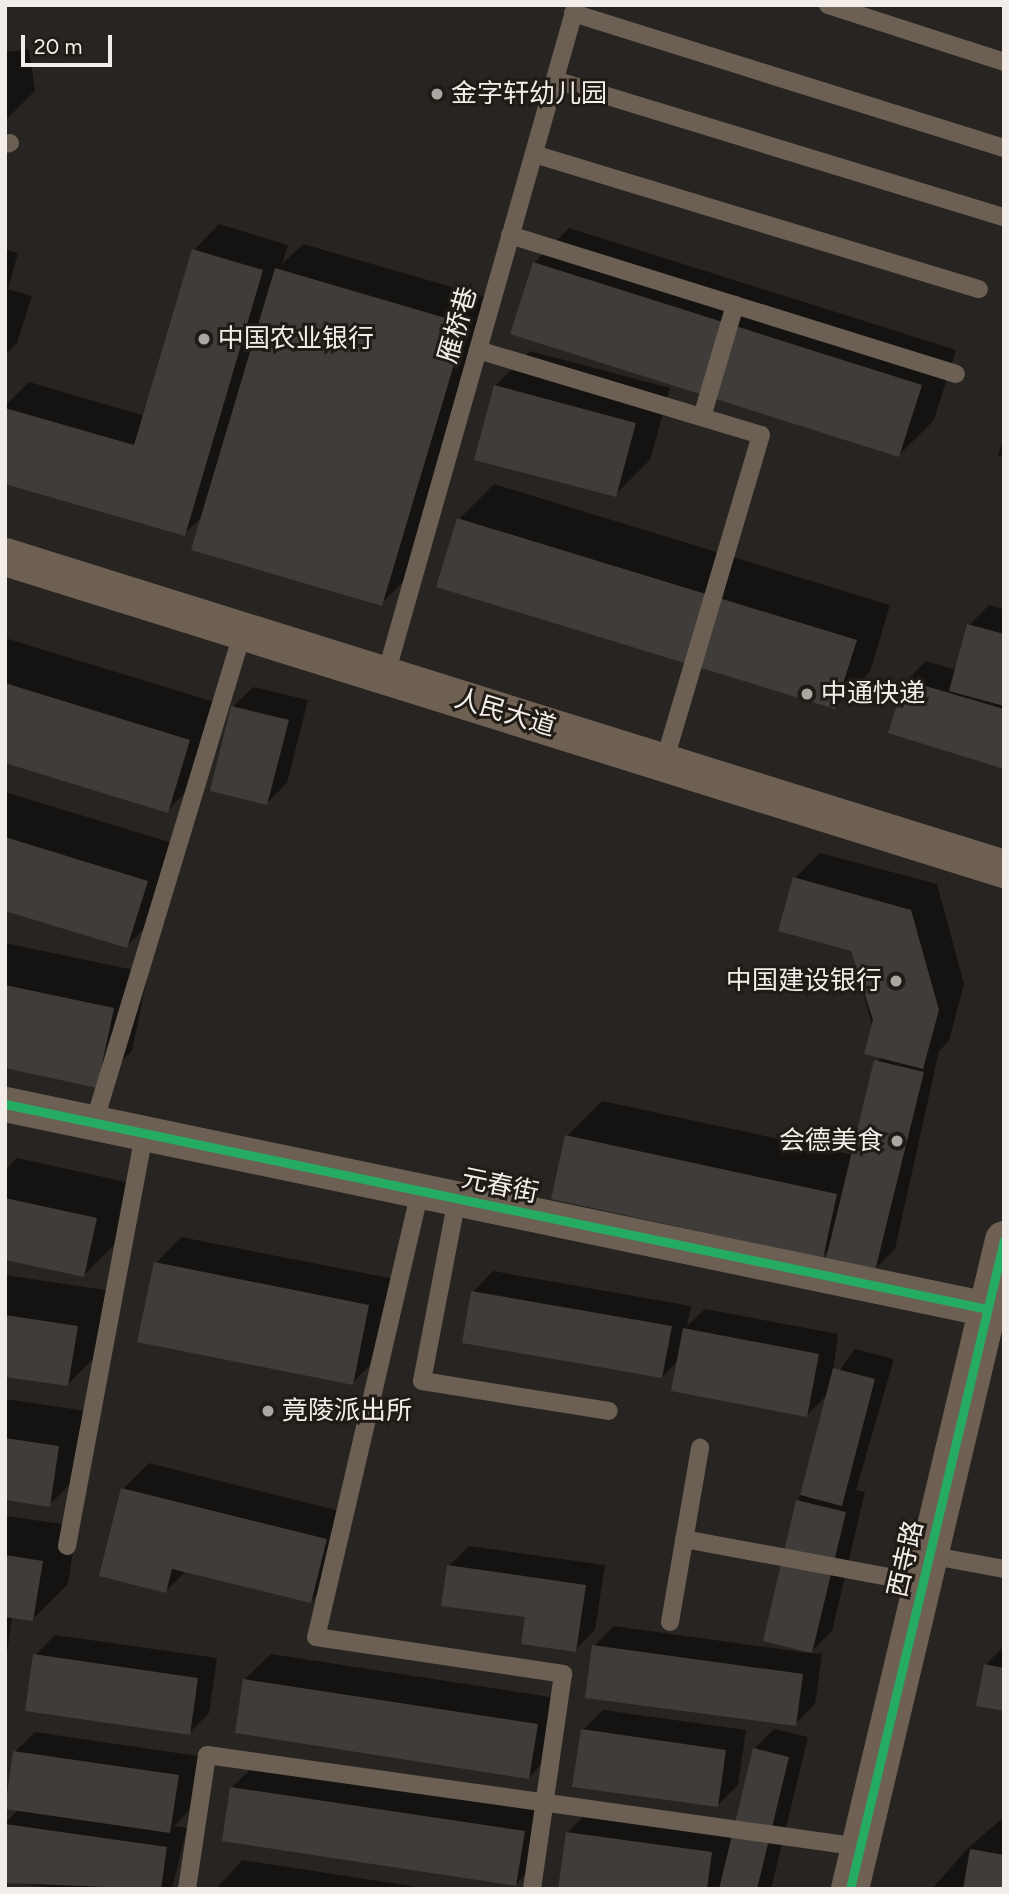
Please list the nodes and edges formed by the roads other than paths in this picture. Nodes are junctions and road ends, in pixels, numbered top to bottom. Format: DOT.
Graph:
graph roads {
  1 [pos="828,5"];
  2 [pos="575,9"];
  3 [pos="1004,61"];
  4 [pos="555,80"];
  5 [pos="1004,148"];
  6 [pos="534,154"];
  7 [pos="1004,217"];
  8 [pos="510,235"];
  9 [pos="979,289"];
  10 [pos="735,305"];
  11 [pos="478,350"];
  12 [pos="956,374"];
  13 [pos="702,417"];
  14 [pos="5,537"];
  15 [pos="5,557"];
  16 [pos="243,631"];
  17 [pos="390,660"];
  18 [pos="669,745"];
  19 [pos="1004,849"];
  20 [pos="1004,869"];
  21 [pos="5,1104"];
  22 [pos="94,1123"];
  23 [pos="144,1133"];
  24 [pos="420,1191"];
  25 [pos="457,1199"];
  26 [pos="1004,1240"];
  27 [pos="987,1309"];
  28 [pos="609,1411"];
  29 [pos="700,1448"];
  30 [pos="684,1539"];
  31 [pos="67,1546"];
  32 [pos="925,1569"];
  33 [pos="1004,1569"];
  34 [pos="670,1622"];
  35 [pos="545,1804"];
  36 [pos="860,1847"];
  37 [pos="187,1889"];
  38 [pos="532,1889"];
  39 [pos="850,1889"];
  1 -- 3 [label="lane"];
  2 -- 4 [label="lane, 雁桥巷"];
  2 -- 5 [label="lane"];
  4 -- 6 [label="lane, 雁桥巷"];
  4 -- 7 [label="lane"];
  6 -- 8 [label="lane, 雁桥巷"];
  6 -- 9 [label="lane"];
  8 -- 10 [label="lane"];
  8 -- 11 [label="lane, 雁桥巷"];
  10 -- 12 [label="lane"];
  10 -- 13 [label="lane"];
  11 -- 13 [label="lane"];
  11 -- 17 [label="lane, 雁桥巷"];
  13 -- 18 [label="lane"];
  14 -- 17 [label="main road, 人民大道"];
  15 -- 16 [label="main road, 人民大道"];
  16 -- 20 [label="main road, 人民大道"];
  16 -- 22 [label="lane"];
  17 -- 18 [label="main road, 人民大道"];
  18 -- 19 [label="main road, 人民大道"];
  21 -- 22 [label="street, 元春街"];
  22 -- 23 [label="street, 元春街"];
  23 -- 24 [label="street, 元春街"];
  23 -- 31 [label="lane"];
  24 -- 25 [label="street, 元春街"];
  24 -- 35 [label="lane"];
  25 -- 27 [label="street, 元春街"];
  25 -- 28 [label="lane"];
  26 -- 27 [label="main road, 西寺路"];
  27 -- 32 [label="main road, 西寺路"];
  29 -- 30 [label="lane"];
  30 -- 32 [label="lane"];
  30 -- 34 [label="lane"];
  32 -- 33 [label="lane"];
  32 -- 36 [label="main road, 西寺路"];
  35 -- 36 [label="lane"];
  35 -- 37 [label="lane"];
  35 -- 38 [label="lane"];
  36 -- 39 [label="main road, 西寺路"];
}
